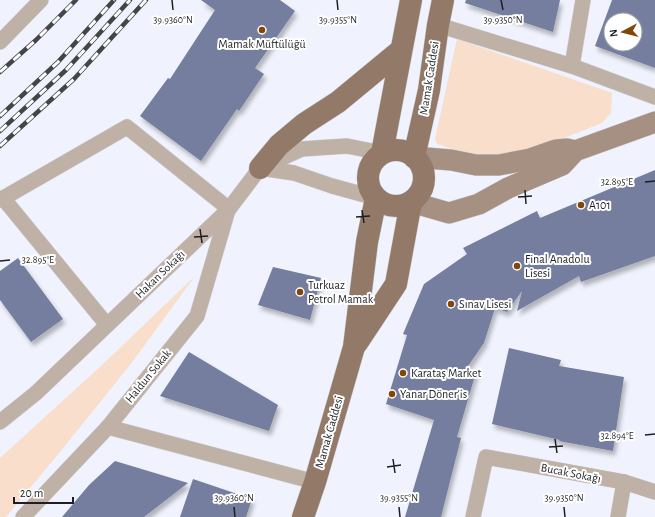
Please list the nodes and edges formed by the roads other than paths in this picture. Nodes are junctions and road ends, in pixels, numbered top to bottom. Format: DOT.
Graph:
graph roads {
  1 [pos="41,0"];
  2 [pos="411,0"];
  3 [pos="443,0"];
  4 [pos="583,0"];
  5 [pos="438,25"];
  6 [pos="0,42"];
  7 [pos="401,50"];
  8 [pos="572,66"];
  9 [pos="655,97"];
  10 [pos="655,122"];
  11 [pos="575,151"];
  12 [pos="382,153"];
  13 [pos="414,156"];
  14 [pos="260,168"];
  15 [pos="376,198"];
  16 [pos="2,199"];
  17 [pos="411,202"];
  18 [pos="229,210"];
  19 [pos="107,325"];
  20 [pos="354,348"];
  21 [pos="0,422"];
  22 [pos="108,427"];
  23 [pos="315,482"];
  24 [pos="624,482"];
  25 [pos="655,492"];
  26 [pos="23,517"];
  27 [pos="303,517"];
  28 [pos="473,517"];
  29 [pos="618,517"];
  1 -- 6 [label="street"];
  2 -- 7 [label="main road"];
  3 -- 5 [label="main road, Mamak Caddesi"];
  4 -- 8 [label="street"];
  5 -- 8 [label="street"];
  5 -- 13 [label="main road, Mamak Caddesi"];
  7 -- 12 [label="main road"];
  7 -- 14 [label="main road"];
  8 -- 9 [label="street"];
  10 -- 11 [label="street"];
  11 -- 13 [label="street"];
  11 -- 17 [label="street"];
  12 -- 13 [label="main road"];
  12 -- 14 [label="street"];
  12 -- 15 [label="main road"];
  13 -- 17 [label="main road"];
  14 -- 15 [label="street"];
  14 -- 18 [label="street, Hakan Sokağı"];
  15 -- 17 [label="main road"];
  15 -- 20 [label="main road, Mamak Caddesi"];
  16 -- 18 [label="street"];
  16 -- 19 [label="street"];
  17 -- 20 [label="main road, Mamak Caddesi"];
  18 -- 19 [label="street, Hakan Sokağı"];
  18 -- 22 [label="street, Haldun Sokak"];
  19 -- 21 [label="street, Hakan Sokağı"];
  20 -- 23 [label="main road, Mamak Caddesi"];
  22 -- 23 [label="street"];
  22 -- 26 [label="street, Haldun Sokak"];
  23 -- 27 [label="main road, Mamak Caddesi"];
  24 -- 25 [label="street, Bucak Sokağı"];
  24 -- 28 [label="street, Bucak Sokağı"];
  24 -- 29 [label="street"];
}
